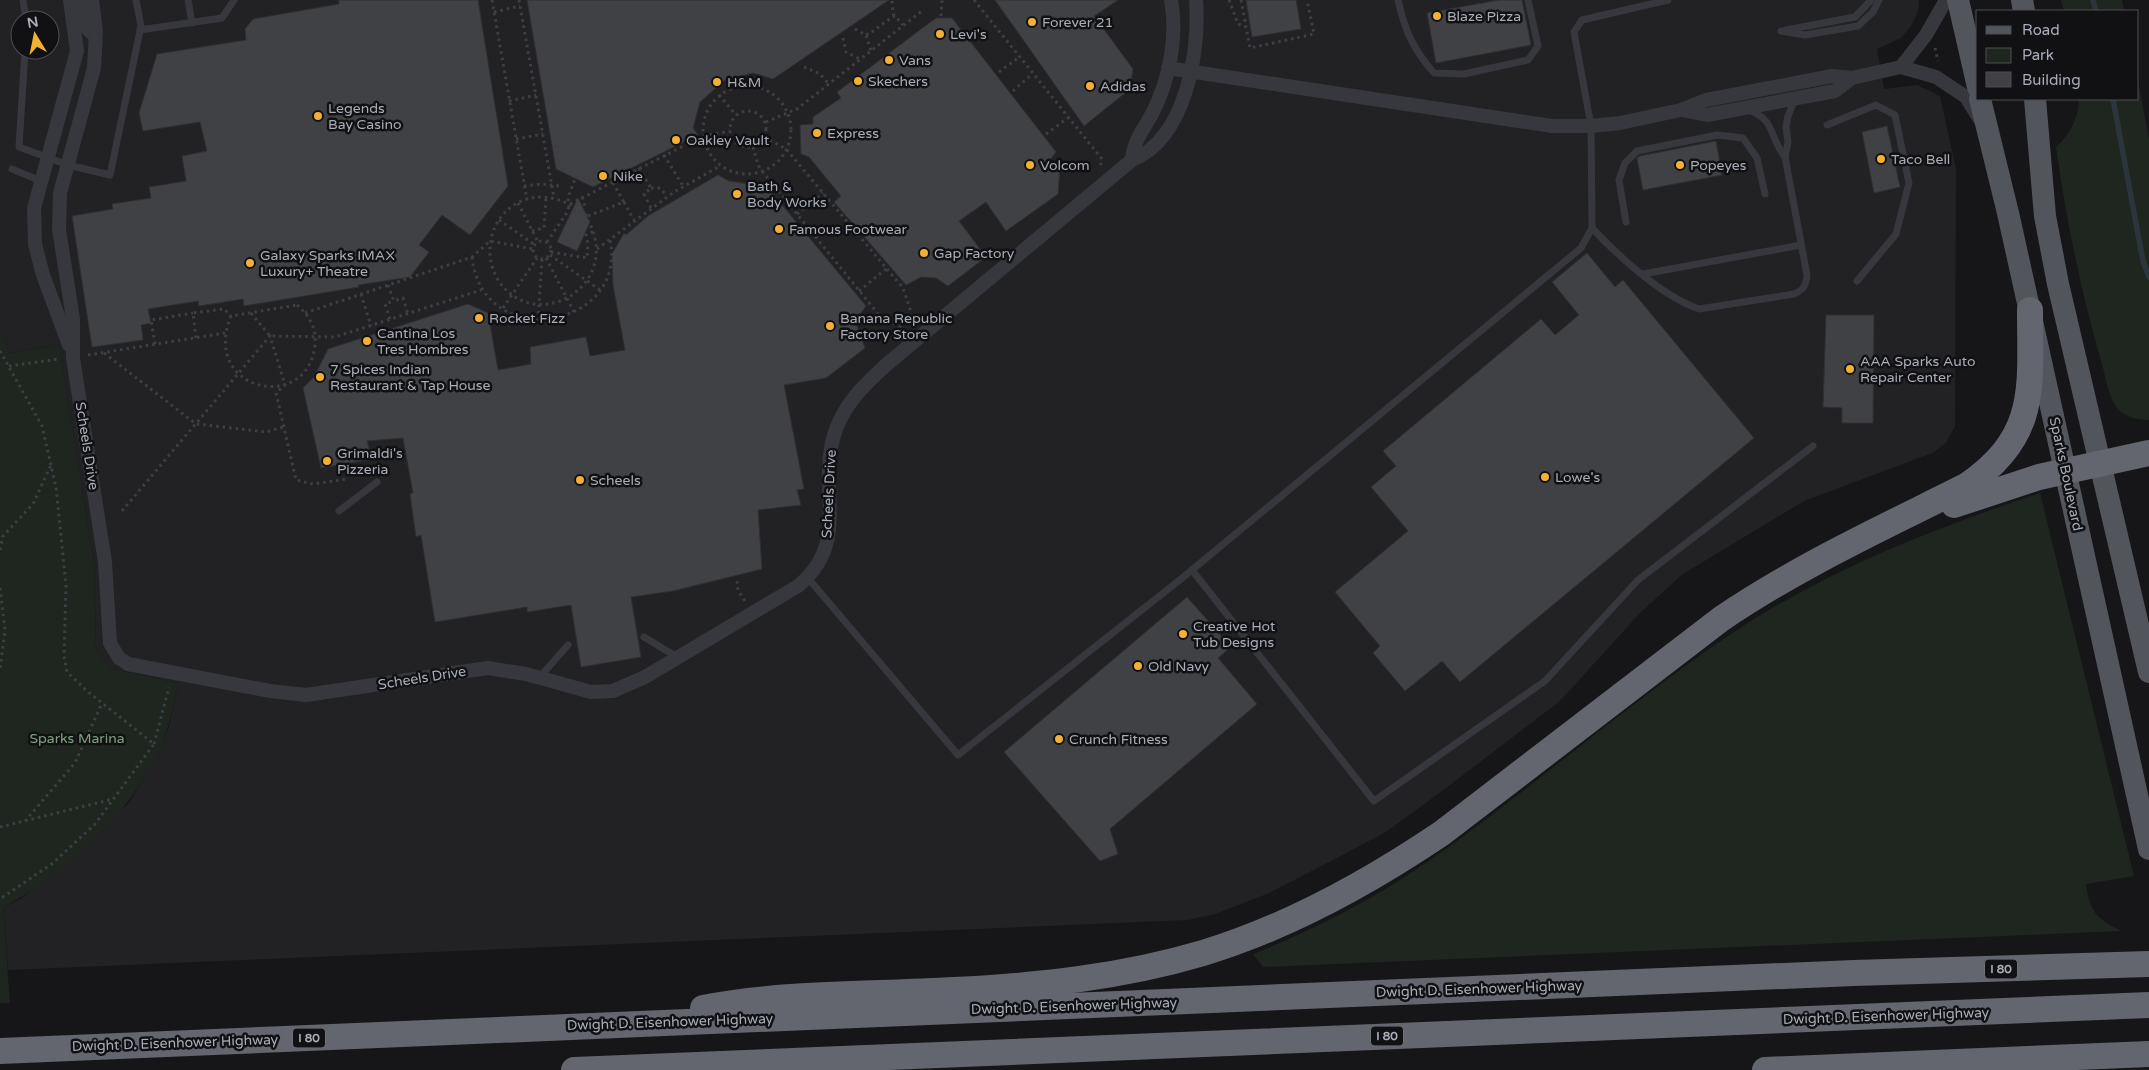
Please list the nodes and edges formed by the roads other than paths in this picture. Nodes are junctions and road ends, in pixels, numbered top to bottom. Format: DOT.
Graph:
graph roads {
  1 [pos="70,0"];
  2 [pos="82,0"];
  3 [pos="92,0"];
  4 [pos="136,0"];
  5 [pos="188,0"];
  6 [pos="234,0"];
  7 [pos="1171,0"];
  8 [pos="1196,0"];
  9 [pos="1398,0"];
  10 [pos="1528,0"];
  11 [pos="1668,0"];
  12 [pos="1871,0"];
  13 [pos="1879,0"];
  14 [pos="1946,0"];
  15 [pos="1958,0"];
  16 [pos="192,23"];
  17 [pos="140,30"];
  18 [pos="96,36"];
  19 [pos="24,60"];
  20 [pos="1901,67"];
  21 [pos="1168,68"];
  22 [pos="1193,72"];
  23 [pos="1852,78"];
  24 [pos="1976,78"];
  25 [pos="1796,98"];
  26 [pos="1980,100"];
  27 [pos="2035,100"];
  28 [pos="1742,108"];
  29 [pos="1682,110"];
  30 [pos="1827,125"];
  31 [pos="1591,126"];
  32 [pos="1988,131"];
  33 [pos="1785,157"];
  34 [pos="48,158"];
  35 [pos="1132,160"];
  36 [pos="68,165"];
  37 [pos="12,169"];
  38 [pos="41,181"];
  39 [pos="1765,194"];
  40 [pos="1626,222"];
  41 [pos="1592,228"];
  42 [pos="1801,245"];
  43 [pos="1643,274"];
  44 [pos="1858,280"];
  45 [pos="2030,310"];
  46 [pos="73,358"];
  47 [pos="1813,446"];
  48 [pos="2149,453"];
  49 [pos="2102,463"];
  50 [pos="2066,471"];
  51 [pos="377,482"];
  52 [pos="339,511"];
  53 [pos="1852,543"];
  54 [pos="1192,570"];
  55 [pos="808,578"];
  56 [pos="644,637"];
  57 [pos="568,646"];
  58 [pos="677,657"];
  59 [pos="2149,672"];
  60 [pos="539,678"];
  61 [pos="2149,849"];
  62 [pos="2149,951"];
  63 [pos="2149,964"];
  64 [pos="1854,973"];
  65 [pos="2149,1005"];
  66 [pos="617,1024"];
  67 [pos="0,1051"];
  68 [pos="2149,1054"];
  69 [pos="633,1069"];
  70 [pos="574,1070"];
  71 [pos="1765,1070"];
  1 -- 34 [label="street"];
  2 -- 18 [label="street"];
  3 -- 18 [label="street, Scheels Drive"];
  4 -- 17 [label="lane"];
  5 -- 16 [label="lane"];
  6 -- 16 [label="lane"];
  7 -- 21 [label="street"];
  8 -- 22 [label="street, Scheels Drive"];
  9 -- 10 [label="lane"];
  11 -- 31 [label="lane"];
  12 -- 13 [label="lane"];
  14 -- 20 [label="street"];
  15 -- 24 [label="main road"];
  16 -- 17 [label="lane"];
  17 -- 36 [label="lane"];
  18 -- 36 [label="street, Scheels Drive"];
  19 -- 34 [label="lane"];
  20 -- 23 [label="street"];
  20 -- 32 [label="street"];
  21 -- 22 [label="street"];
  21 -- 35 [label="street"];
  22 -- 31 [label="street"];
  22 -- 35 [label="street, Scheels Drive"];
  23 -- 25 [label="street"];
  23 -- 29 [label="street"];
  25 -- 28 [label="street"];
  25 -- 33 [label="lane"];
  26 -- 32 [label="main road, Sparks Boulevard"];
  27 -- 49 [label="main road"];
  28 -- 29 [label="street"];
  28 -- 33 [label="lane"];
  29 -- 31 [label="street"];
  30 -- 44 [label="lane"];
  31 -- 41 [label="lane"];
  32 -- 45 [label="main road, Sparks Boulevard"];
  33 -- 42 [label="lane"];
  34 -- 36 [label="lane"];
  34 -- 38 [label="street"];
  35 -- 55 [label="street, Scheels Drive"];
  36 -- 46 [label="street, Scheels Drive"];
  37 -- 38 [label="lane"];
  38 -- 46 [label="street"];
  39 -- 40 [label="lane"];
  41 -- 43 [label="lane"];
  41 -- 54 [label="lane"];
  42 -- 43 [label="lane"];
  42 -- 43 [label="lane"];
  45 -- 50 [label="main road, Sparks Boulevard"];
  45 -- 53 [label="highway"];
  46 -- 60 [label="street, Scheels Drive"];
  47 -- 54 [label="lane"];
  48 -- 49 [label="highway"];
  49 -- 50 [label="highway"];
  49 -- 59 [label="main road"];
  50 -- 53 [label="highway"];
  50 -- 61 [label="main road, Sparks Boulevard"];
  51 -- 52 [label="lane"];
  53 -- 66 [label="highway"];
  54 -- 55 [label="lane"];
  55 -- 58 [label="street, Scheels Drive"];
  56 -- 58 [label="lane"];
  57 -- 60 [label="lane"];
  58 -- 60 [label="street, Scheels Drive"];
  62 -- 64 [label="highway"];
  63 -- 64 [label="highway, Dwight D. Eisenhower Highway / I 80"];
  64 -- 66 [label="highway, Dwight D. Eisenhower Highway / I 80"];
  65 -- 69 [label="highway, Dwight D. Eisenhower Highway / I 80"];
  66 -- 67 [label="highway, Dwight D. Eisenhower Highway / I 80"];
  68 -- 71 [label="highway"];
  69 -- 70 [label="highway, Dwight D. Eisenhower Highway / I 80"];
}
